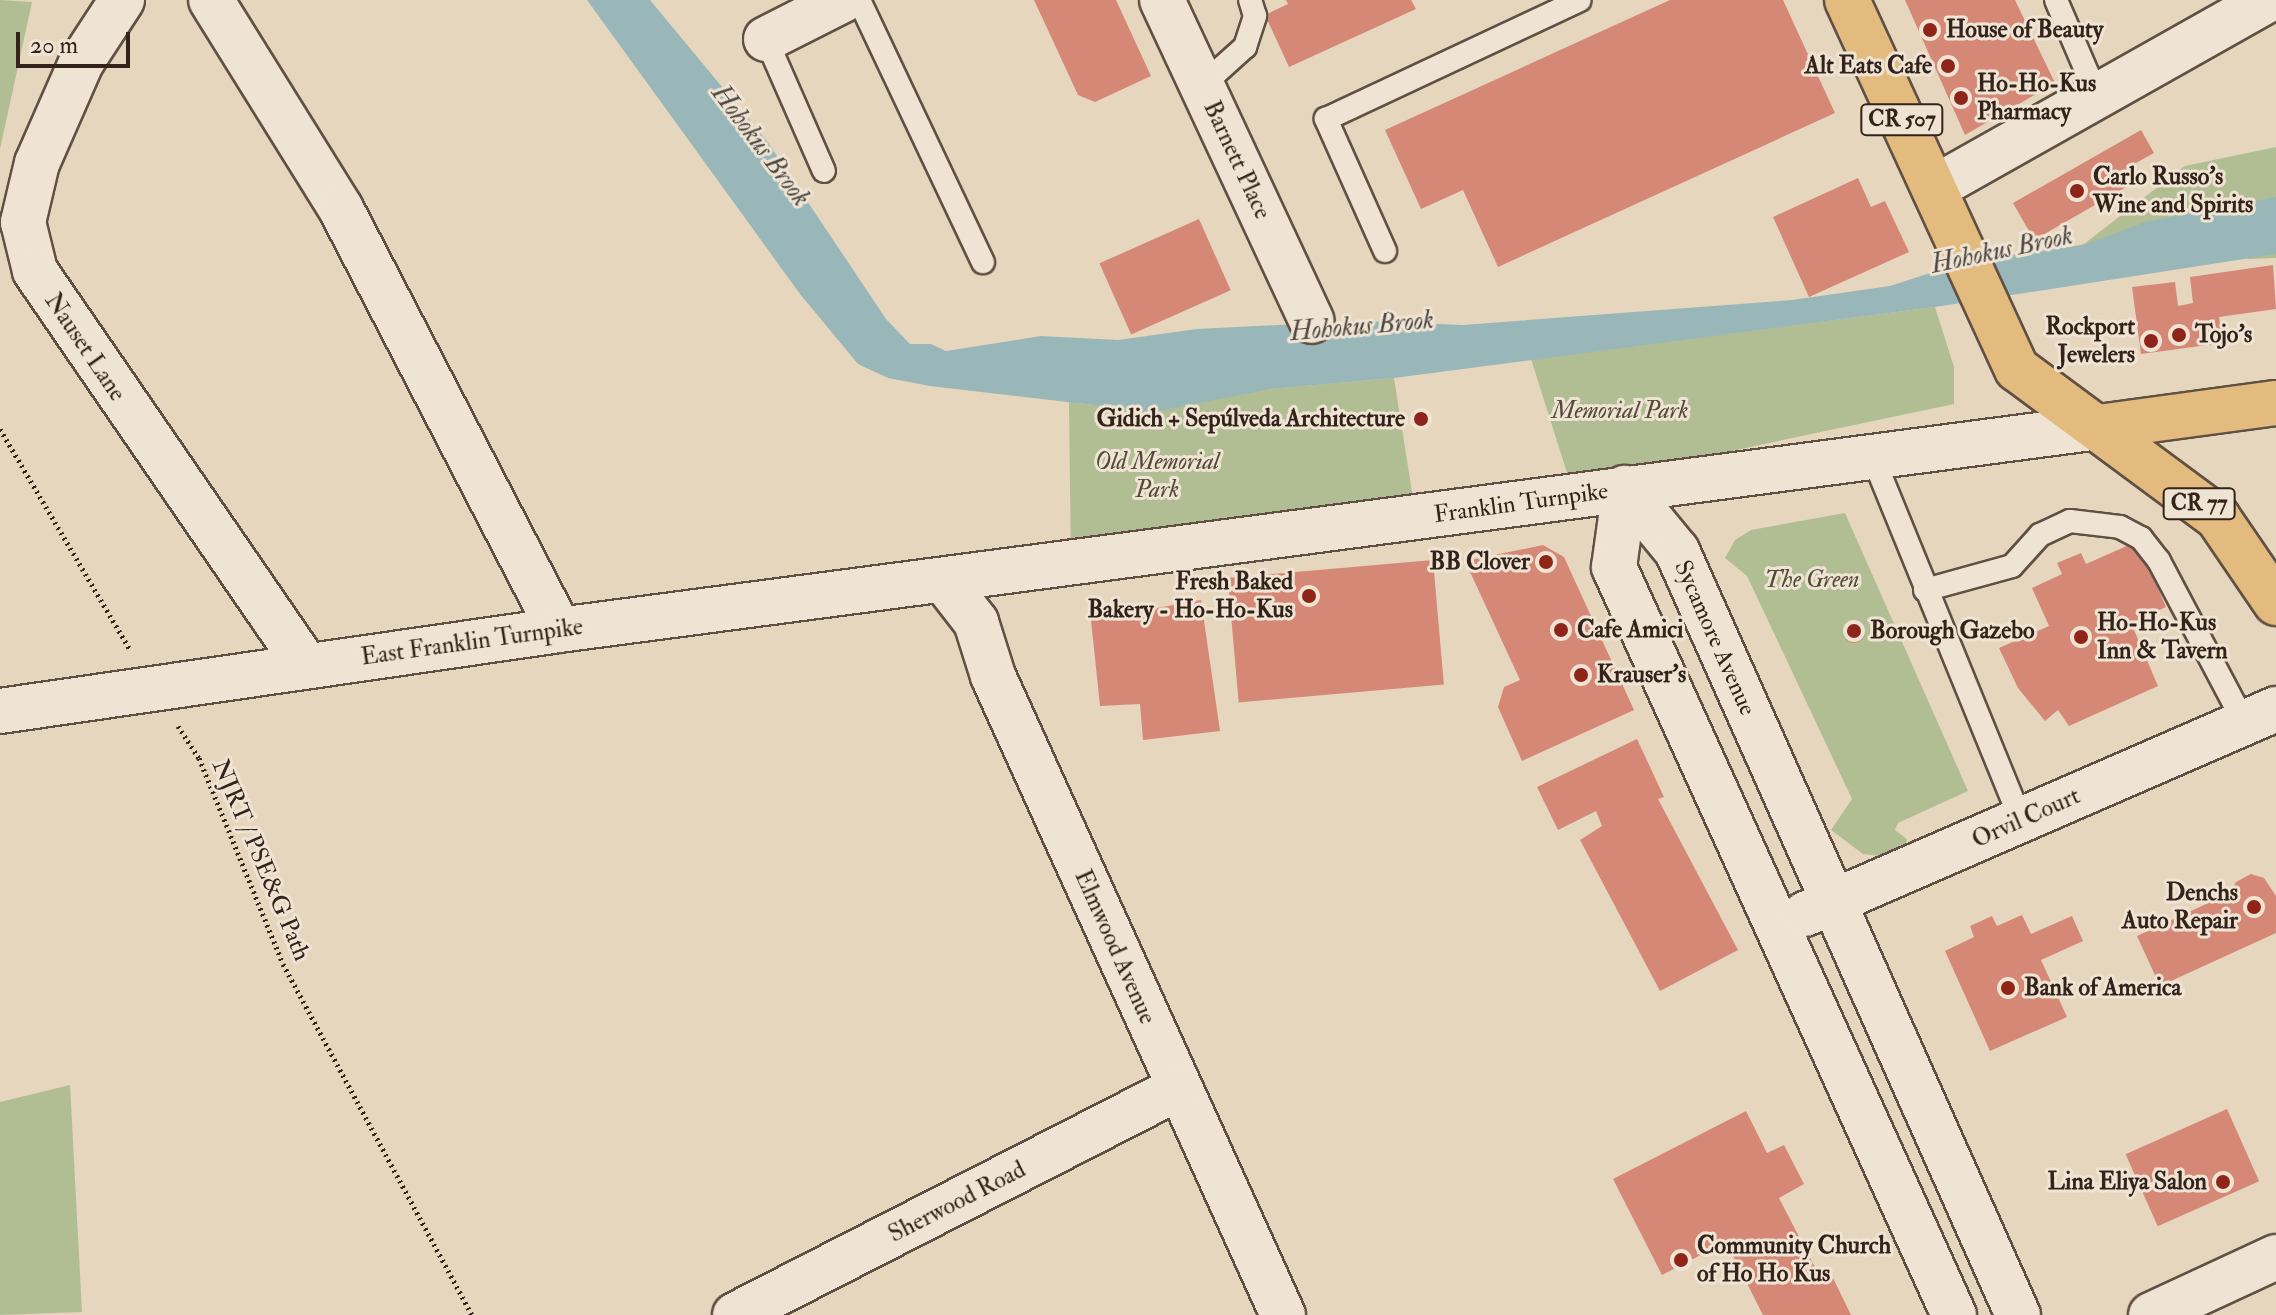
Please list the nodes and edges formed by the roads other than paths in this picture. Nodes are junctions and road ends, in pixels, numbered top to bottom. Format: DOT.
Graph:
graph roads {
  1 [pos="122,0"];
  2 [pos="211,0"];
  3 [pos="843,0"];
  4 [pos="859,0"];
  5 [pos="1162,0"];
  6 [pos="1250,0"];
  7 [pos="1580,0"];
  8 [pos="1847,0"];
  9 [pos="2056,0"];
  10 [pos="2267,0"];
  11 [pos="766,39"];
  12 [pos="1199,79"];
  13 [pos="2098,98"];
  14 [pos="824,171"];
  15 [pos="1934,188"];
  16 [pos="1385,251"];
  17 [pos="983,262"];
  18 [pos="1312,321"];
  19 [pos="2276,403"];
  20 [pos="2098,427"];
  21 [pos="1872,455"];
  22 [pos="1625,488"];
  23 [pos="945,582"];
  24 [pos="1925,590"];
  25 [pos="2276,603"];
  26 [pos="559,630"];
  27 [pos="306,665"];
  28 [pos="0,711"];
  29 [pos="2260,716"];
  30 [pos="2021,820"];
  31 [pos="1834,902"];
  32 [pos="1776,927"];
  33 [pos="1179,1088"];
  34 [pos="2276,1257"];
  35 [pos="735,1315"];
  36 [pos="1283,1315"];
  37 [pos="1954,1315"];
  38 [pos="2018,1315"];
  39 [pos="2151,1315"];
  1 -- 27 [label="street, Nauset Lane"];
  2 -- 26 [label="street"];
  3 -- 11 [label="street"];
  4 -- 17 [label="lane"];
  5 -- 12 [label="street, Barnett Place"];
  6 -- 12 [label="lane"];
  7 -- 16 [label="lane"];
  8 -- 15 [label="main road, CR 507"];
  9 -- 13 [label="lane"];
  10 -- 13 [label="street"];
  11 -- 14 [label="lane"];
  12 -- 18 [label="street, Barnett Place"];
  13 -- 15 [label="street"];
  15 -- 20 [label="main road, CR 507"];
  19 -- 20 [label="main road"];
  20 -- 21 [label="street, Franklin Turnpike"];
  20 -- 25 [label="main road, CR 77"];
  21 -- 22 [label="street, Franklin Turnpike"];
  21 -- 24 [label="lane"];
  22 -- 23 [label="street, Franklin Turnpike"];
  22 -- 31 [label="street, Sycamore Avenue"];
  22 -- 32 [label="street"];
  23 -- 26 [label="street, East Franklin Turnpike"];
  23 -- 33 [label="street, Elmwood Avenue"];
  24 -- 29 [label="lane"];
  24 -- 30 [label="lane"];
  26 -- 27 [label="street, East Franklin Turnpike"];
  27 -- 28 [label="street, East Franklin Turnpike"];
  29 -- 30 [label="street, Orvil Court"];
  30 -- 31 [label="street, Orvil Court"];
  31 -- 32 [label="street, Orvil Court"];
  31 -- 38 [label="street, Sycamore Avenue"];
  32 -- 37 [label="street"];
  33 -- 35 [label="street, Sherwood Road"];
  33 -- 36 [label="street, Elmwood Avenue"];
  34 -- 39 [label="street"];
}
